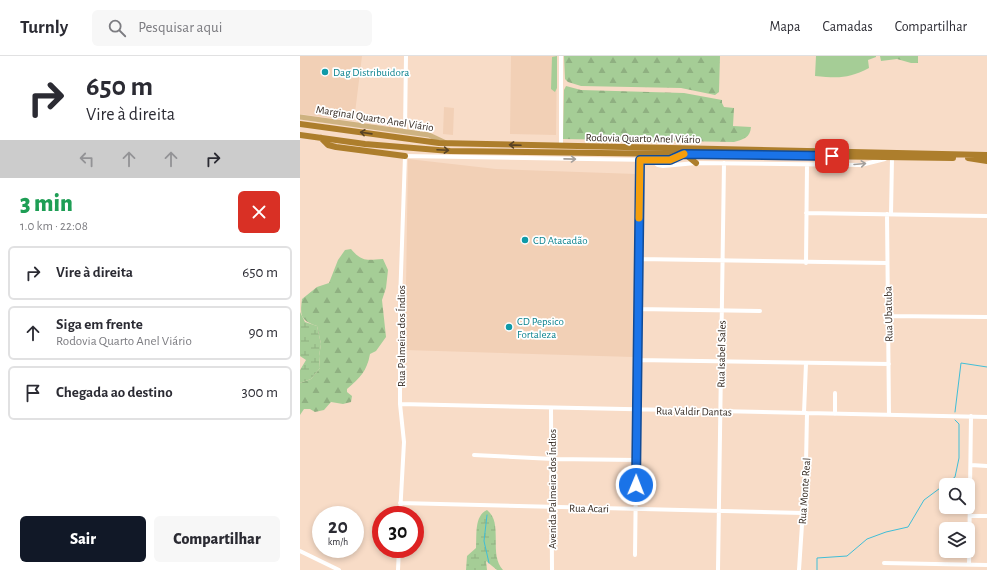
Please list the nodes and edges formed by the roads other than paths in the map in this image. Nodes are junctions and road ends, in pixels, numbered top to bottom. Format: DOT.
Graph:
graph roads {
  1 [pos="406,56"];
  2 [pos="561,56"];
  3 [pos="300,118"];
  4 [pos="300,124"];
  5 [pos="318,126"];
  6 [pos="300,135"];
  7 [pos="405,135"];
  8 [pos="321,138"];
  9 [pos="561,147"];
  10 [pos="404,148"];
  11 [pos="987,151"];
  12 [pos="684,154"];
  13 [pos="987,155"];
  14 [pos="405,156"];
  15 [pos="968,156"];
  16 [pos="891,158"];
  17 [pos="640,160"];
  18 [pos="651,160"];
  19 [pos="987,160"];
  20 [pos="696,163"];
  21 [pos="724,163"];
  22 [pos="807,165"];
  23 [pos="806,213"];
  24 [pos="889,214"];
  25 [pos="987,216"];
  26 [pos="639,259"];
  27 [pos="723,261"];
  28 [pos="806,263"];
  29 [pos="887,263"];
  30 [pos="638,309"];
  31 [pos="722,311"];
  32 [pos="760,311"];
  33 [pos="888,316"];
  34 [pos="987,317"];
  35 [pos="637,360"];
  36 [pos="721,361"];
  37 [pos="806,364"];
  38 [pos="889,364"];
  39 [pos="835,393"];
  40 [pos="400,404"];
  41 [pos="551,409"];
  42 [pos="638,410"];
  43 [pos="720,412"];
  44 [pos="806,413"];
  45 [pos="835,414"];
  46 [pos="889,415"];
  47 [pos="971,416"];
  48 [pos="987,416"];
  49 [pos="474,455"];
  50 [pos="553,459"];
  51 [pos="637,460"];
  52 [pos="971,465"];
  53 [pos="987,466"];
  54 [pos="400,503"];
  55 [pos="552,508"];
  56 [pos="636,509"];
  57 [pos="719,511"];
  58 [pos="803,513"];
  59 [pos="970,516"];
  60 [pos="987,516"];
  61 [pos="300,551"];
  62 [pos="635,555"];
  63 [pos="399,558"];
  64 [pos="884,563"];
  65 [pos="969,565"];
  66 [pos="987,565"];
  67 [pos="339,570"];
  68 [pos="398,570"];
  69 [pos="552,570"];
  70 [pos="718,570"];
  71 [pos="799,570"];
  1 -- 7 [label="street"];
  2 -- 9 [label="street"];
  3 -- 5 [label="highway"];
  3 -- 7 [label="main road, Marginal Quarto Anel Viário"];
  4 -- 5 [label="highway, Rodovia Quarto Anel Viário"];
  7 -- 5 [label="highway, Rodovia Quarto Anel Viário, one-way"];
  6 -- 8 [label="highway, Rodovia Quarto Anel Viário"];
  9 -- 7 [label="highway, Rodovia Quarto Anel Viário, one-way"];
  7 -- 10 [label="highway"];
  8 -- 10 [label="highway, Rodovia Quarto Anel Viário"];
  8 -- 14 [label="highway"];
  9 -- 15 [label="highway, Rodovia Quarto Anel Viário"];
  10 -- 12 [label="highway, Rodovia Quarto Anel Viário, one-way"];
  11 -- 15 [label="highway"];
  12 -- 16 [label="highway, Rodovia Quarto Anel Viário"];
  12 -- 18 [label="highway"];
  12 -- 20 [label="highway"];
  13 -- 15 [label="highway, Rodovia Quarto Anel Viário"];
  14 -- 17 [label="street, one-way"];
  14 -- 40 [label="street, Rua Palmeira dos Índios"];
  15 -- 16 [label="highway, Rodovia Quarto Anel Viário"];
  15 -- 19 [label="highway"];
  22 -- 16 [label="street, one-way"];
  16 -- 24 [label="street, Rua Ubatuba"];
  17 -- 18 [label="street"];
  17 -- 26 [label="street"];
  18 -- 20 [label="street"];
  20 -- 21 [label="street"];
  21 -- 22 [label="street"];
  21 -- 27 [label="street, Rua Isabel Sales"];
  22 -- 23 [label="street"];
  23 -- 24 [label="street"];
  23 -- 28 [label="street"];
  24 -- 25 [label="street"];
  24 -- 29 [label="street, Rua Ubatuba"];
  26 -- 27 [label="street"];
  26 -- 30 [label="street"];
  27 -- 28 [label="street"];
  27 -- 31 [label="street, Rua Isabel Sales"];
  28 -- 29 [label="street"];
  29 -- 33 [label="street, Rua Ubatuba"];
  30 -- 31 [label="street"];
  30 -- 35 [label="street"];
  31 -- 32 [label="street"];
  31 -- 36 [label="street, Rua Isabel Sales"];
  33 -- 34 [label="street"];
  33 -- 38 [label="street, Rua Ubatuba"];
  35 -- 36 [label="street"];
  35 -- 42 [label="street"];
  36 -- 37 [label="street"];
  36 -- 43 [label="street, Rua Isabel Sales"];
  37 -- 38 [label="street"];
  37 -- 44 [label="street, Rua Monte Real"];
  38 -- 46 [label="street, Rua Ubatuba"];
  39 -- 45 [label="street"];
  40 -- 41 [label="street, Rua Valdir Dantas"];
  40 -- 54 [label="street, Rua Palmeira dos Índios"];
  41 -- 42 [label="street, Rua Valdir Dantas"];
  41 -- 50 [label="street, Avenida Palmeira dos Índios"];
  42 -- 43 [label="street, Rua Valdir Dantas"];
  42 -- 51 [label="street"];
  43 -- 44 [label="street, Rua Valdir Dantas"];
  43 -- 57 [label="street, Rua Isabel Sales"];
  44 -- 45 [label="street, Rua Valdir Dantas"];
  44 -- 58 [label="street, Rua Monte Real"];
  45 -- 46 [label="street, Rua Valdir Dantas"];
  46 -- 47 [label="street, Rua Valdir Dantas"];
  47 -- 48 [label="street, Rua Valdir Dantas"];
  47 -- 52 [label="street"];
  49 -- 50 [label="street"];
  50 -- 51 [label="street"];
  50 -- 55 [label="street, Avenida Palmeira dos Índios"];
  51 -- 56 [label="street"];
  52 -- 53 [label="street"];
  52 -- 59 [label="street"];
  54 -- 55 [label="street, Rua Acari"];
  55 -- 56 [label="street, Rua Acari"];
  55 -- 69 [label="street, Avenida Palmeira dos Índios"];
  56 -- 57 [label="street, Rua Acari"];
  56 -- 62 [label="street"];
  57 -- 58 [label="street, Rua Acari"];
  57 -- 70 [label="street, Rua Isabel Sales"];
  58 -- 71 [label="street, Rua Monte Real"];
  59 -- 60 [label="street"];
  59 -- 65 [label="street"];
  61 -- 67 [label="street"];
  63 -- 68 [label="street"];
  64 -- 65 [label="street"];
  65 -- 66 [label="street"];
}
